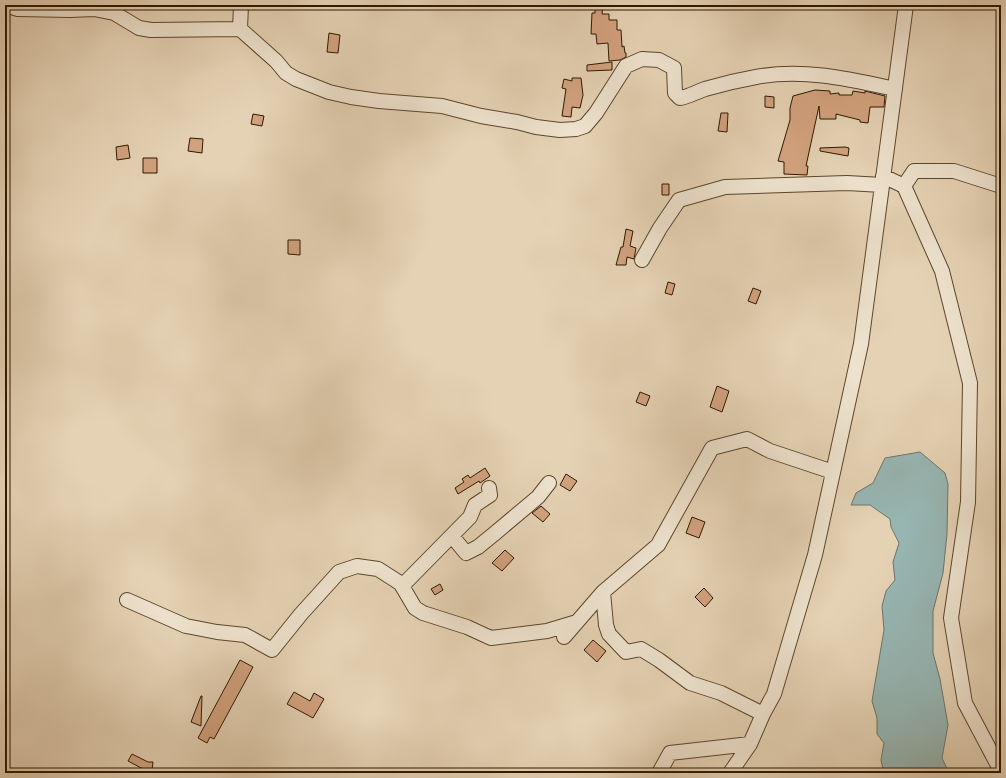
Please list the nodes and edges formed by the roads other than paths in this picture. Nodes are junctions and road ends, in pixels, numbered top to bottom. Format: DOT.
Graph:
graph roads {
  1 [pos="241,5"];
  2 [pos="906,5"];
  3 [pos="5,6"];
  4 [pos="240,29"];
  5 [pos="895,89"];
  6 [pos="882,180"];
  7 [pos="904,186"];
  8 [pos="1001,186"];
  9 [pos="642,260"];
  10 [pos="833,472"];
  11 [pos="549,483"];
  12 [pos="488,488"];
  13 [pos="452,536"];
  14 [pos="403,585"];
  15 [pos="604,592"];
  16 [pos="127,600"];
  17 [pos="577,622"];
  18 [pos="564,637"];
  19 [pos="763,714"];
  20 [pos="750,744"];
  21 [pos="1001,771"];
  22 [pos="659,773"];
  23 [pos="730,773"];
  1 -- 4 [label="street"];
  2 -- 5 [label="street"];
  3 -- 4 [label="street"];
  4 -- 5 [label="street"];
  5 -- 6 [label="street"];
  6 -- 7 [label="street"];
  6 -- 9 [label="street"];
  6 -- 10 [label="street"];
  7 -- 8 [label="street"];
  7 -- 21 [label="street"];
  10 -- 15 [label="street"];
  10 -- 19 [label="street"];
  11 -- 13 [label="street"];
  12 -- 13 [label="street"];
  13 -- 14 [label="street"];
  14 -- 16 [label="street"];
  14 -- 17 [label="street"];
  15 -- 17 [label="street"];
  15 -- 19 [label="street"];
  17 -- 18 [label="street"];
  19 -- 20 [label="street"];
  20 -- 22 [label="street"];
  20 -- 23 [label="street"];
}
